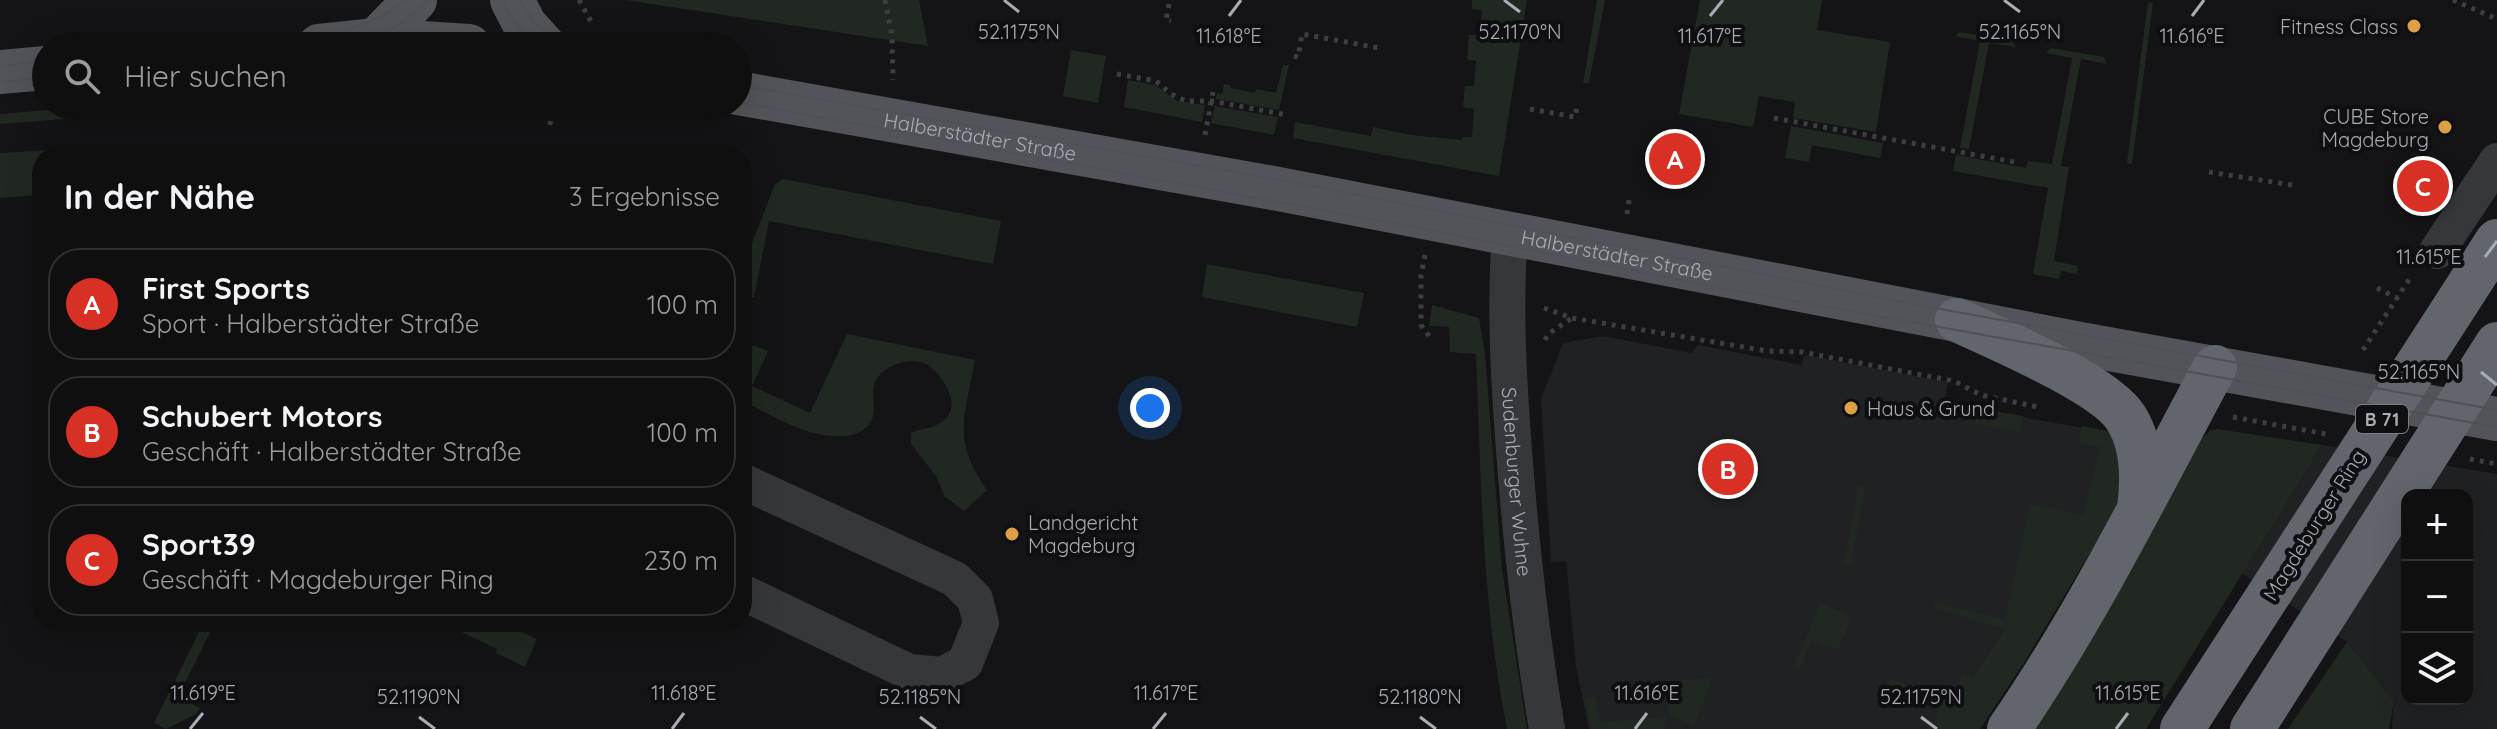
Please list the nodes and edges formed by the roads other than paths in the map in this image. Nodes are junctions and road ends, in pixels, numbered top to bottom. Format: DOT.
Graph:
graph roads {
  1 [pos="415,0"];
  2 [pos="512,0"];
  3 [pos="384,32"];
  4 [pos="531,32"];
  5 [pos="32,69"];
  6 [pos="0,72"];
  7 [pos="752,96"];
  8 [pos="2497,161"];
  9 [pos="1510,232"];
  10 [pos="2497,241"];
  11 [pos="2437,251"];
  12 [pos="1957,320"];
  13 [pos="2497,344"];
  14 [pos="2215,367"];
  15 [pos="2497,419"];
  16 [pos="752,486"];
  17 [pos="2138,514"];
  18 [pos="752,597"];
  19 [pos="1547,729"];
  20 [pos="2009,729"];
  21 [pos="2182,729"];
  22 [pos="2252,729"];
  1 -- 3 [label="main road"];
  2 -- 4 [label="main road"];
  5 -- 6 [label="main road"];
  7 -- 9 [label="main road, Halberstädter Straße"];
  8 -- 11 [label="street"];
  9 -- 12 [label="main road, Halberstädter Straße"];
  9 -- 19 [label="street, Sudenburger Wuhne"];
  10 -- 21 [label="highway, Magdeburger Ring / B 71"];
  12 -- 14 [label="main road, Halberstädter Straße"];
  12 -- 17 [label="highway"];
  13 -- 22 [label="highway, B 71"];
  14 -- 15 [label="main road, Halberstädter Straße"];
  14 -- 17 [label="highway"];
  16 -- 18 [label="street"];
  17 -- 20 [label="highway"];
}
